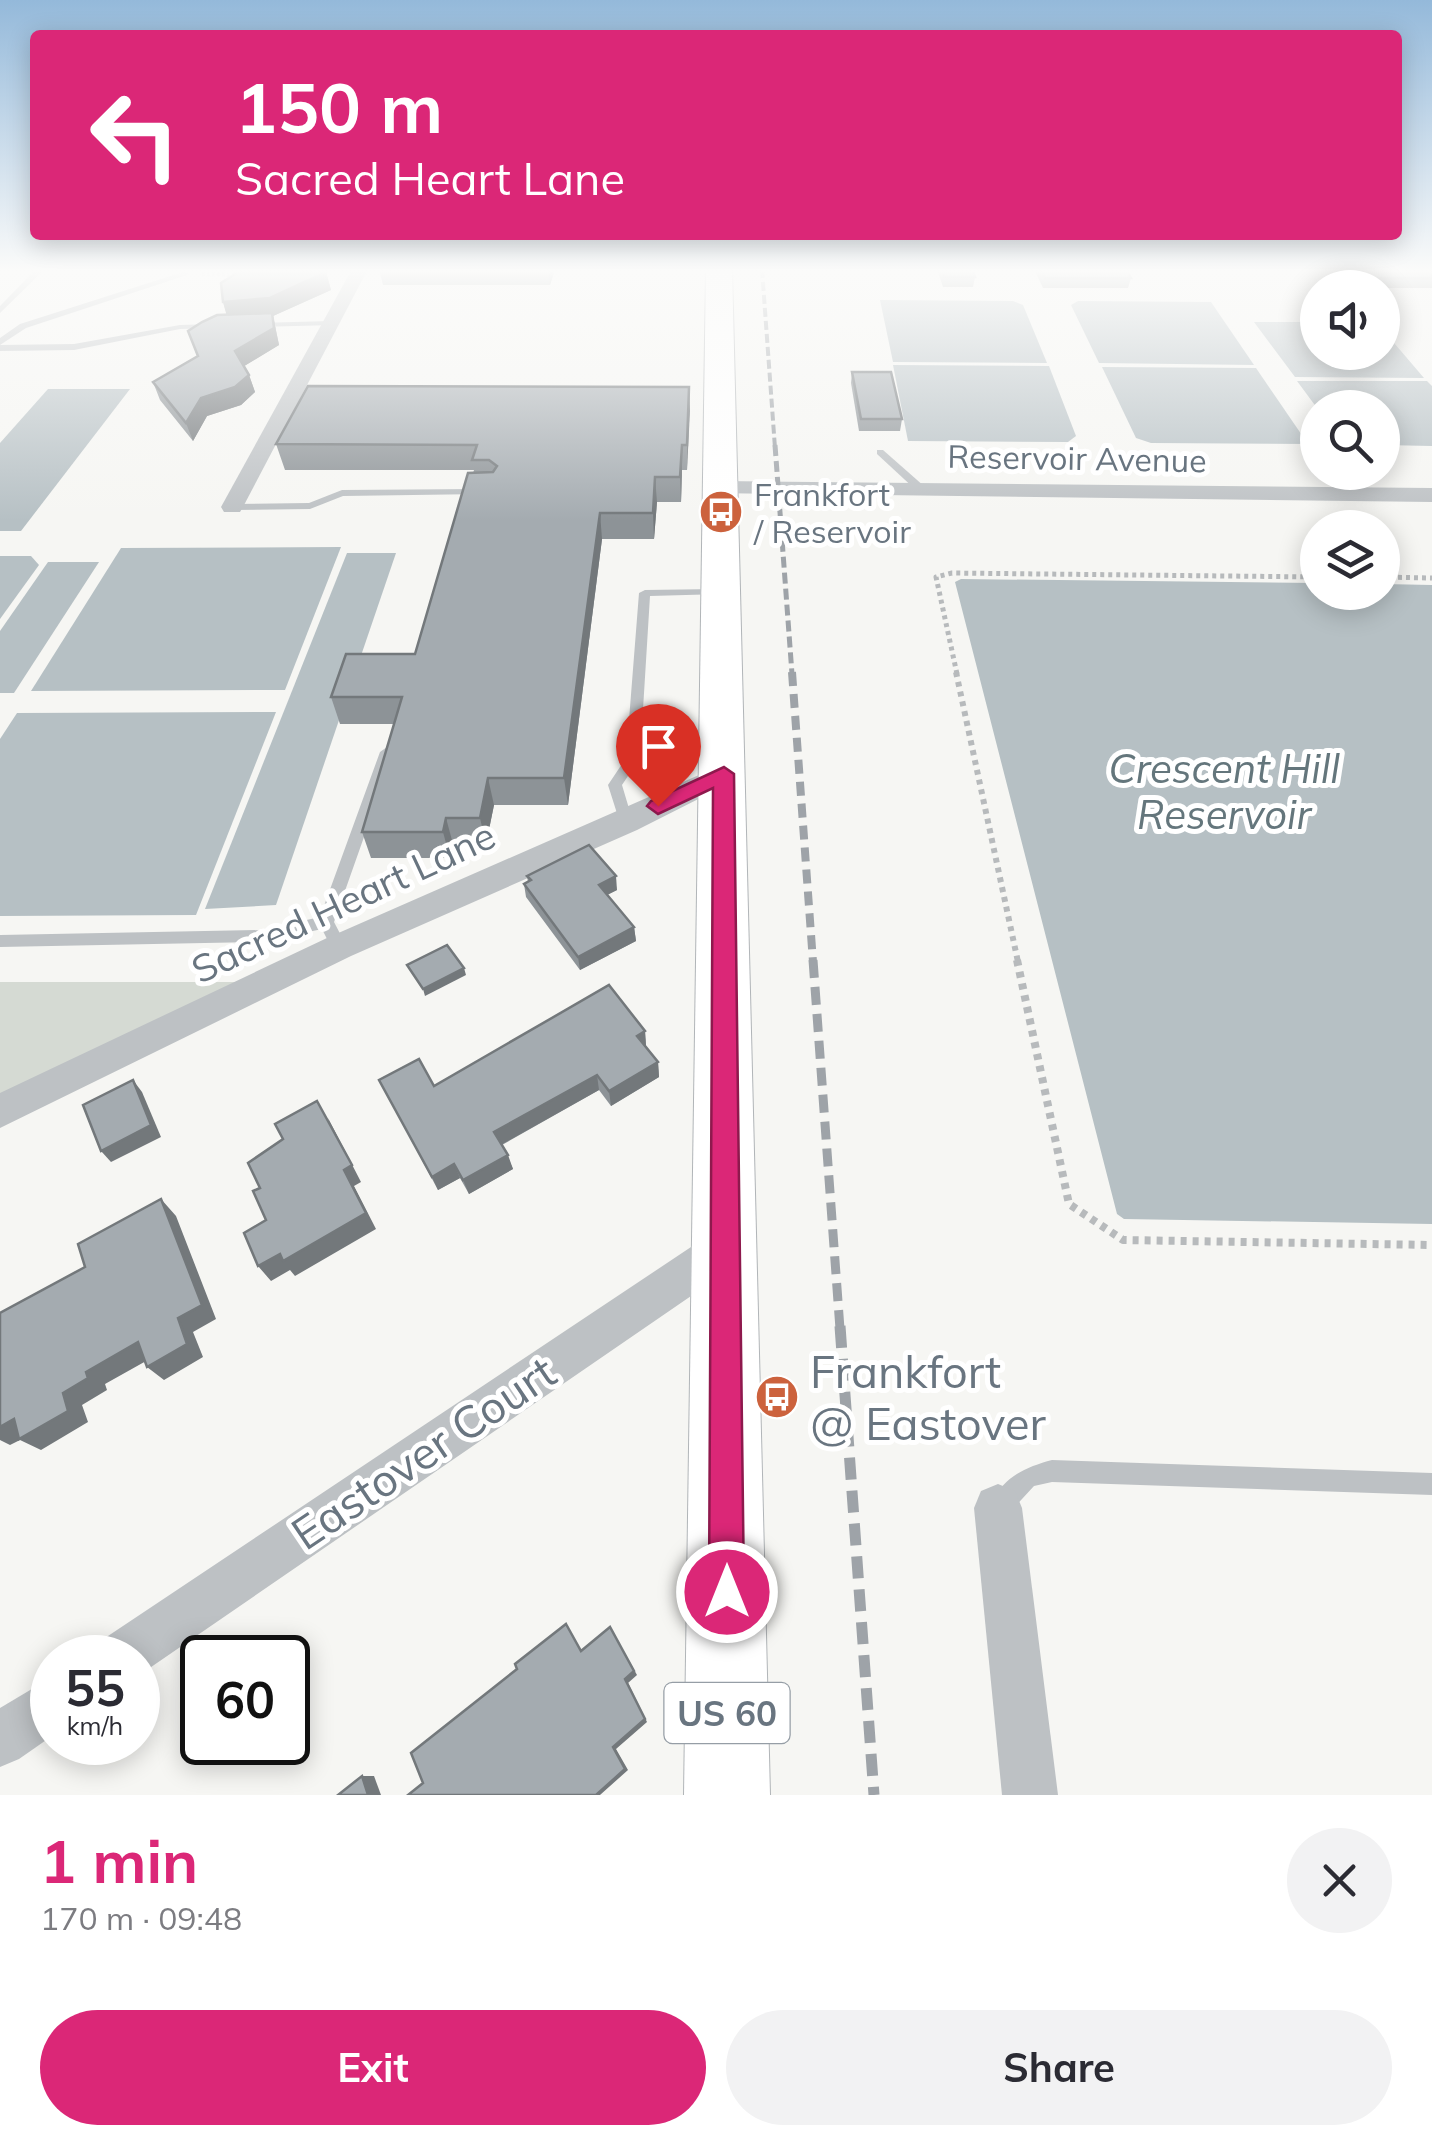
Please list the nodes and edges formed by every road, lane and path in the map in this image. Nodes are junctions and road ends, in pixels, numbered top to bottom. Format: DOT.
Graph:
graph roads {
  1 [pos="315,353"];
  2 [pos="720,353"];
  3 [pos="880,452"];
  4 [pos="721,488"];
  5 [pos="922,489"];
  6 [pos="1356,490"];
  7 [pos="493,492"];
  8 [pos="1359,494"];
  9 [pos="1432,495"];
  10 [pos="232,507"];
  11 [pos="1300,577"];
  12 [pos="1400,578"];
  13 [pos="1432,578"];
  14 [pos="722,592"];
  15 [pos="390,743"];
  16 [pos="724,774"];
  17 [pos="626,822"];
  18 [pos="332,935"];
  19 [pos="0,941"];
  20 [pos="0,1110"];
  21 [pos="1432,1245"];
  22 [pos="726,1247"];
  23 [pos="1432,1484"];
  24 [pos="998,1508"];
  25 [pos="154,1635"];
  26 [pos="30,1719"];
  27 [pos="0,1740"];
  28 [pos="727,1795"];
  29 [pos="1030,1795"];
  1 -- 10 [label="street"];
  2 -- 4 [label="main road, US 60"];
  3 -- 5 [label="lane"];
  4 -- 5 [label="street, Reservoir Avenue"];
  4 -- 14 [label="main road, US 60"];
  5 -- 8 [label="street, Reservoir Avenue"];
  6 -- 8 [label="lane"];
  7 -- 10 [label="lane"];
  8 -- 9 [label="street, Reservoir Avenue"];
  11 -- 21 [label="path"];
  12 -- 13 [label="path"];
  14 -- 16 [label="main road, US 60"];
  14 -- 17 [label="lane"];
  15 -- 18 [label="lane"];
  16 -- 17 [label="street, Sacred Heart Lane"];
  16 -- 22 [label="main road, US 60"];
  17 -- 18 [label="street, Sacred Heart Lane"];
  18 -- 19 [label="lane"];
  18 -- 20 [label="street, Sacred Heart Lane"];
  22 -- 25 [label="street, Eastover Court"];
  22 -- 28 [label="main road, US 60"];
  23 -- 24 [label="lane"];
  24 -- 29 [label="street"];
  26 -- 27 [label="street"];
}
